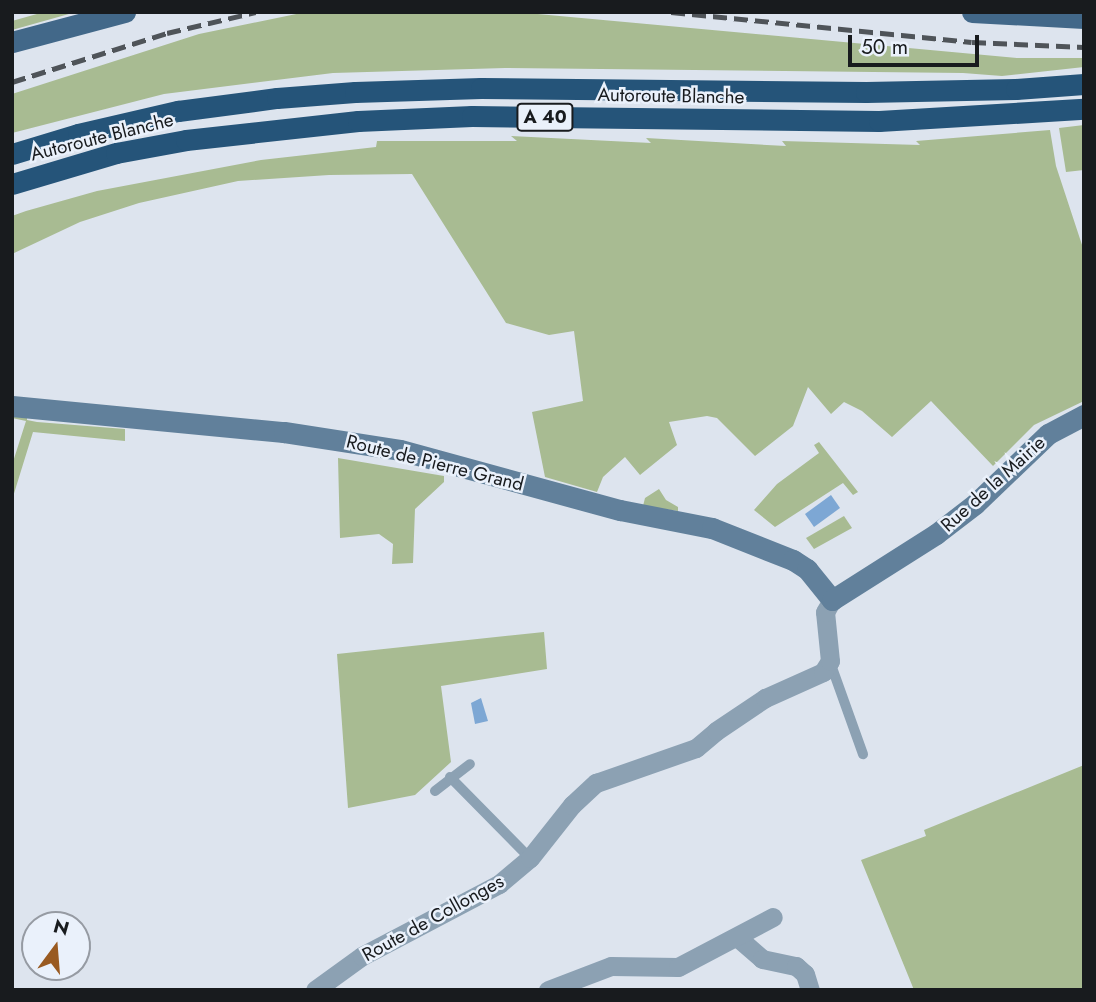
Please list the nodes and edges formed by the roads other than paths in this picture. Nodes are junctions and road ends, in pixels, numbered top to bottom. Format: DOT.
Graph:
graph roads {
  1 [pos="125,12"];
  2 [pos="972,12"];
  3 [pos="1084,18"];
  4 [pos="12,42"];
  5 [pos="1084,84"];
  6 [pos="1084,109"];
  7 [pos="12,154"];
  8 [pos="12,184"];
  9 [pos="12,405"];
  10 [pos="1084,415"];
  11 [pos="832,600"];
  12 [pos="828,665"];
  13 [pos="863,754"];
  14 [pos="470,764"];
  15 [pos="450,777"];
  16 [pos="435,791"];
  17 [pos="530,858"];
  18 [pos="773,917"];
  19 [pos="737,937"];
  20 [pos="315,990"];
  21 [pos="548,990"];
  22 [pos="810,990"];
  1 -- 4 [label="main road"];
  2 -- 3 [label="main road"];
  5 -- 7 [label="highway, Autoroute Blanche / A 40"];
  6 -- 8 [label="highway, Autoroute Blanche / A 40"];
  9 -- 11 [label="street, Route de Pierre Grand"];
  10 -- 11 [label="street, Rue de la Mairie"];
  11 -- 12 [label="street"];
  12 -- 13 [label="lane"];
  12 -- 17 [label="street, Route de Collonges"];
  14 -- 15 [label="lane"];
  15 -- 16 [label="lane"];
  15 -- 17 [label="lane"];
  17 -- 20 [label="street, Route de Collonges"];
  18 -- 19 [label="street"];
  19 -- 21 [label="street"];
  19 -- 22 [label="street"];
}
